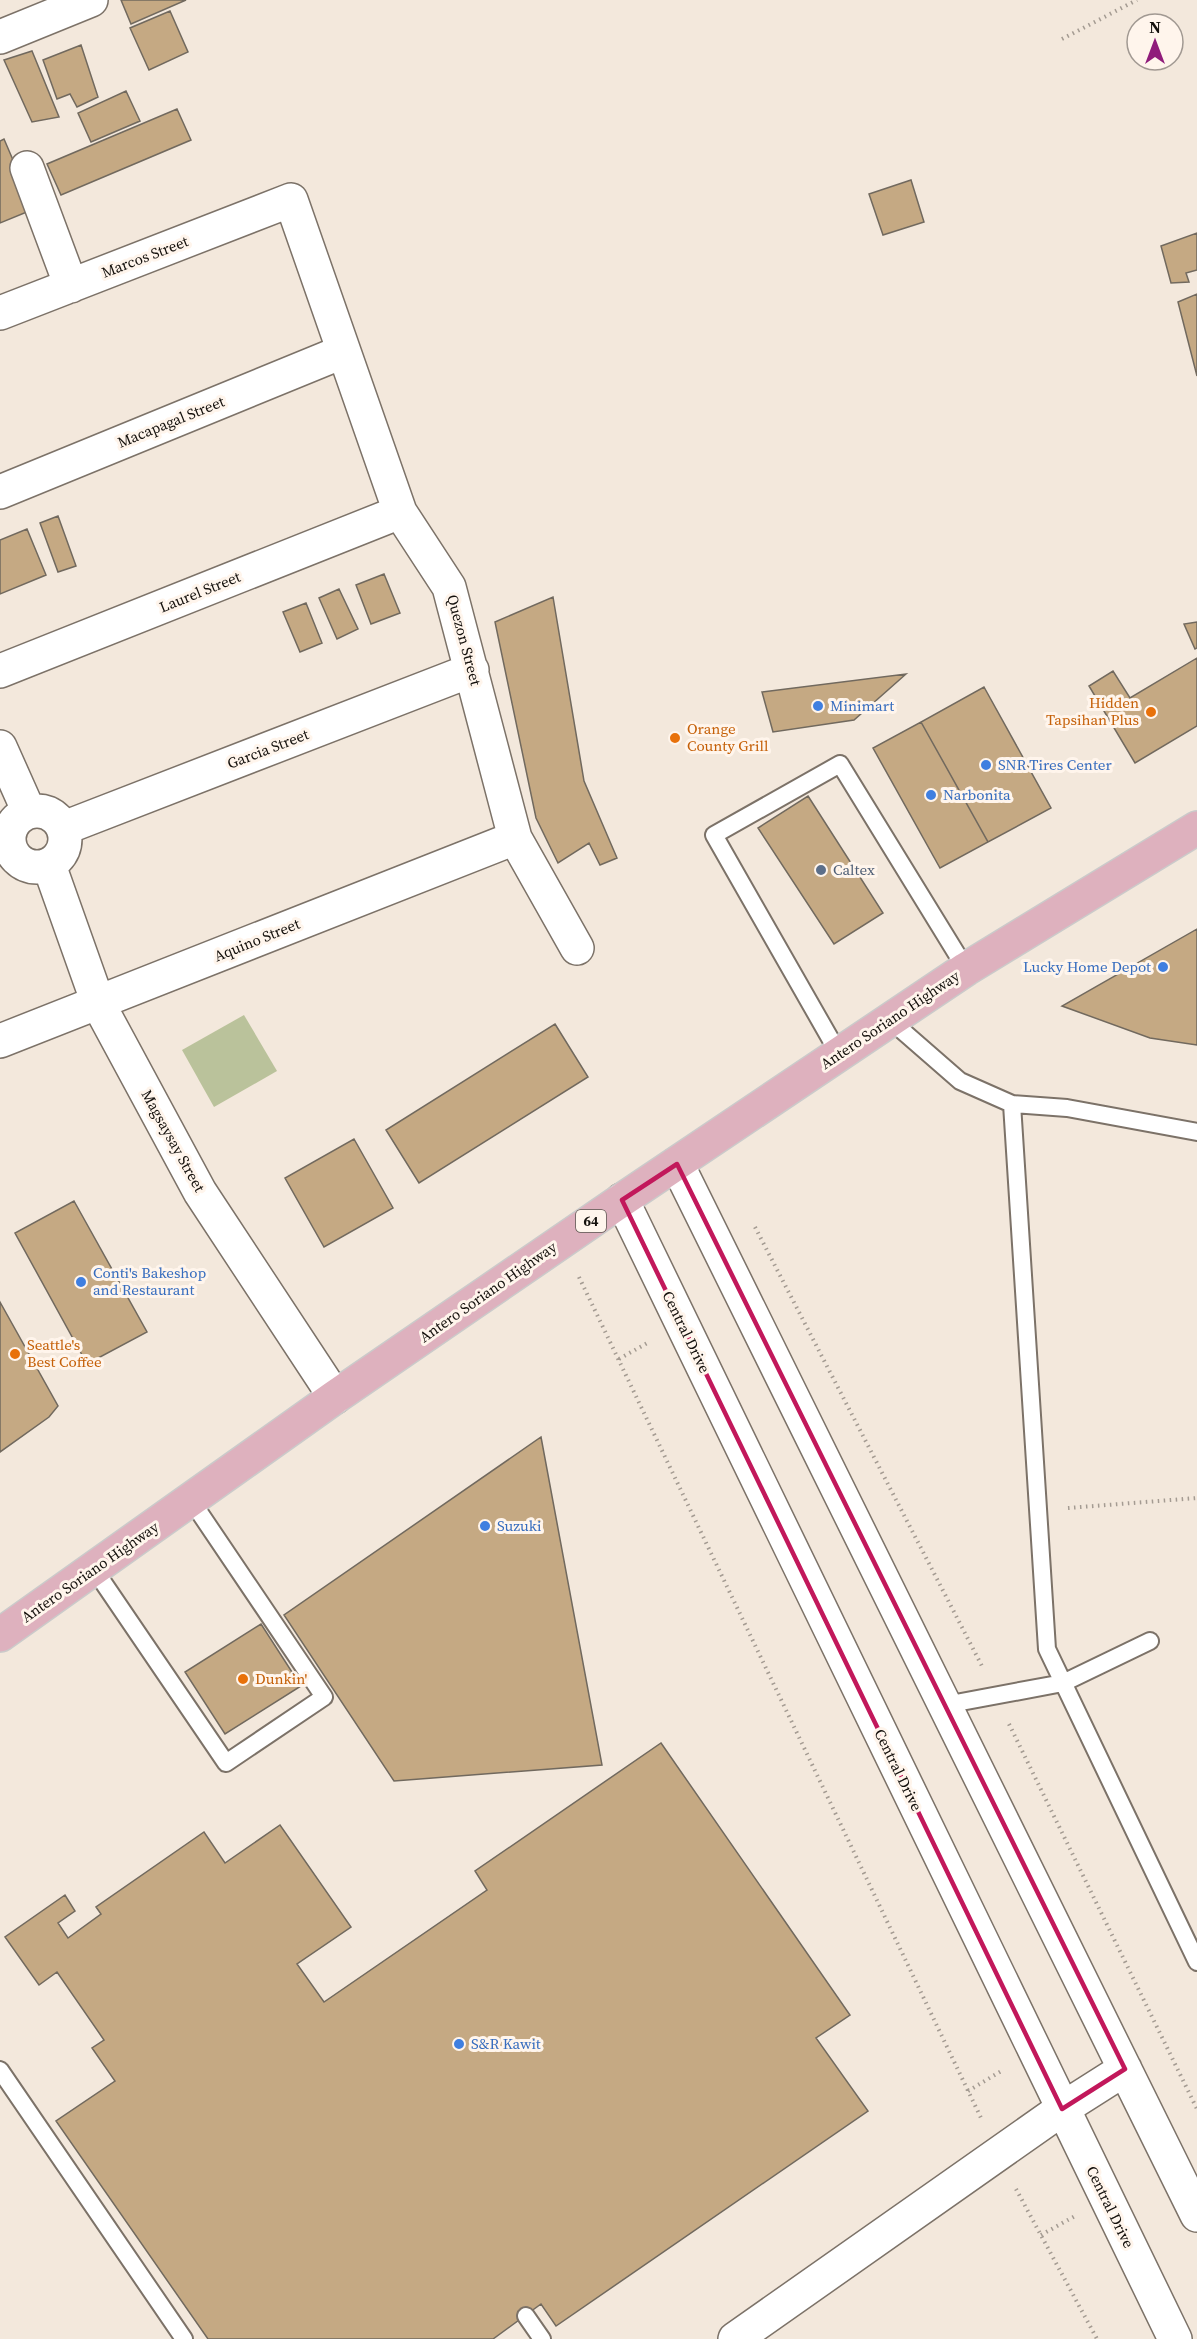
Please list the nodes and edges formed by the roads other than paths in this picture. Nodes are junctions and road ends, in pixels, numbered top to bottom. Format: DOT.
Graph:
graph roads {
  1 [pos="91,0"];
  2 [pos="0,37"];
  3 [pos="27,168"];
  4 [pos="291,200"];
  5 [pos="71,286"];
  6 [pos="0,313"];
  7 [pos="342,352"];
  8 [pos="0,492"];
  9 [pos="400,512"];
  10 [pos="472,670"];
  11 [pos="0,671"];
  12 [pos="0,747"];
  13 [pos="29,812"];
  14 [pos="64,828"];
  15 [pos="1197,828"];
  16 [pos="515,838"];
  17 [pos="5,849"];
  18 [pos="49,865"];
  19 [pos="577,948"];
  20 [pos="966,969"];
  21 [pos="98,1003"];
  22 [pos="890,1020"];
  23 [pos="0,1041"];
  24 [pos="839,1054"];
  25 [pos="1012,1104"];
  26 [pos="1197,1132"];
  27 [pos="677,1164"];
  28 [pos="622,1200"];
  29 [pos="335,1397"];
  30 [pos="191,1500"];
  31 [pos="94,1569"];
  32 [pos="0,1635"];
  33 [pos="1150,1641"];
  34 [pos="1063,1683"];
  35 [pos="945,1705"];
  36 [pos="1197,1962"];
  37 [pos="1125,2069"];
  38 [pos="0,2070"];
  39 [pos="1062,2109"];
  40 [pos="1197,2215"];
  41 [pos="526,2316"];
  42 [pos="184,2339"];
  43 [pos="542,2339"];
  44 [pos="735,2339"];
  45 [pos="1175,2339"];
  1 -- 2 [label="street"];
  3 -- 5 [label="street"];
  4 -- 5 [label="street, Marcos Street"];
  4 -- 7 [label="street, Quezon Street"];
  5 -- 6 [label="street, Marcos Street"];
  7 -- 8 [label="street, Macapagal Street"];
  7 -- 9 [label="street, Quezon Street"];
  9 -- 10 [label="street, Quezon Street"];
  9 -- 11 [label="street, Laurel Street"];
  10 -- 14 [label="street, Garcia Street"];
  10 -- 16 [label="street, Quezon Street"];
  12 -- 13 [label="street"];
  13 -- 14 [label="street"];
  13 -- 17 [label="street"];
  14 -- 18 [label="street"];
  15 -- 20 [label="main road, Antero Soriano Highway / 64"];
  16 -- 19 [label="street, Quezon Street"];
  16 -- 21 [label="street, Aquino Street"];
  17 -- 18 [label="street"];
  18 -- 21 [label="street, Magsaysay Street"];
  20 -- 22 [label="main road, Antero Soriano Highway / 64"];
  20 -- 24 [label="lane"];
  21 -- 23 [label="street, Aquino Street"];
  21 -- 29 [label="street, Magsaysay Street"];
  22 -- 24 [label="main road, Antero Soriano Highway / 64"];
  22 -- 25 [label="lane"];
  24 -- 27 [label="main road, Antero Soriano Highway / 64"];
  25 -- 26 [label="lane"];
  25 -- 34 [label="lane"];
  27 -- 28 [label="main road, Antero Soriano Highway / 64"];
  27 -- 35 [label="street"];
  28 -- 29 [label="main road, Antero Soriano Highway / 64"];
  28 -- 39 [label="street, Central Drive"];
  29 -- 30 [label="main road, Antero Soriano Highway / 64"];
  30 -- 31 [label="main road, Antero Soriano Highway / 64"];
  30 -- 31 [label="lane"];
  31 -- 32 [label="main road, Antero Soriano Highway / 64"];
  33 -- 34 [label="lane"];
  34 -- 35 [label="lane"];
  34 -- 36 [label="lane"];
  35 -- 37 [label="street"];
  37 -- 39 [label="street"];
  37 -- 40 [label="street"];
  38 -- 42 [label="lane"];
  39 -- 44 [label="street"];
  39 -- 45 [label="street, Central Drive"];
  41 -- 43 [label="lane"];
}
